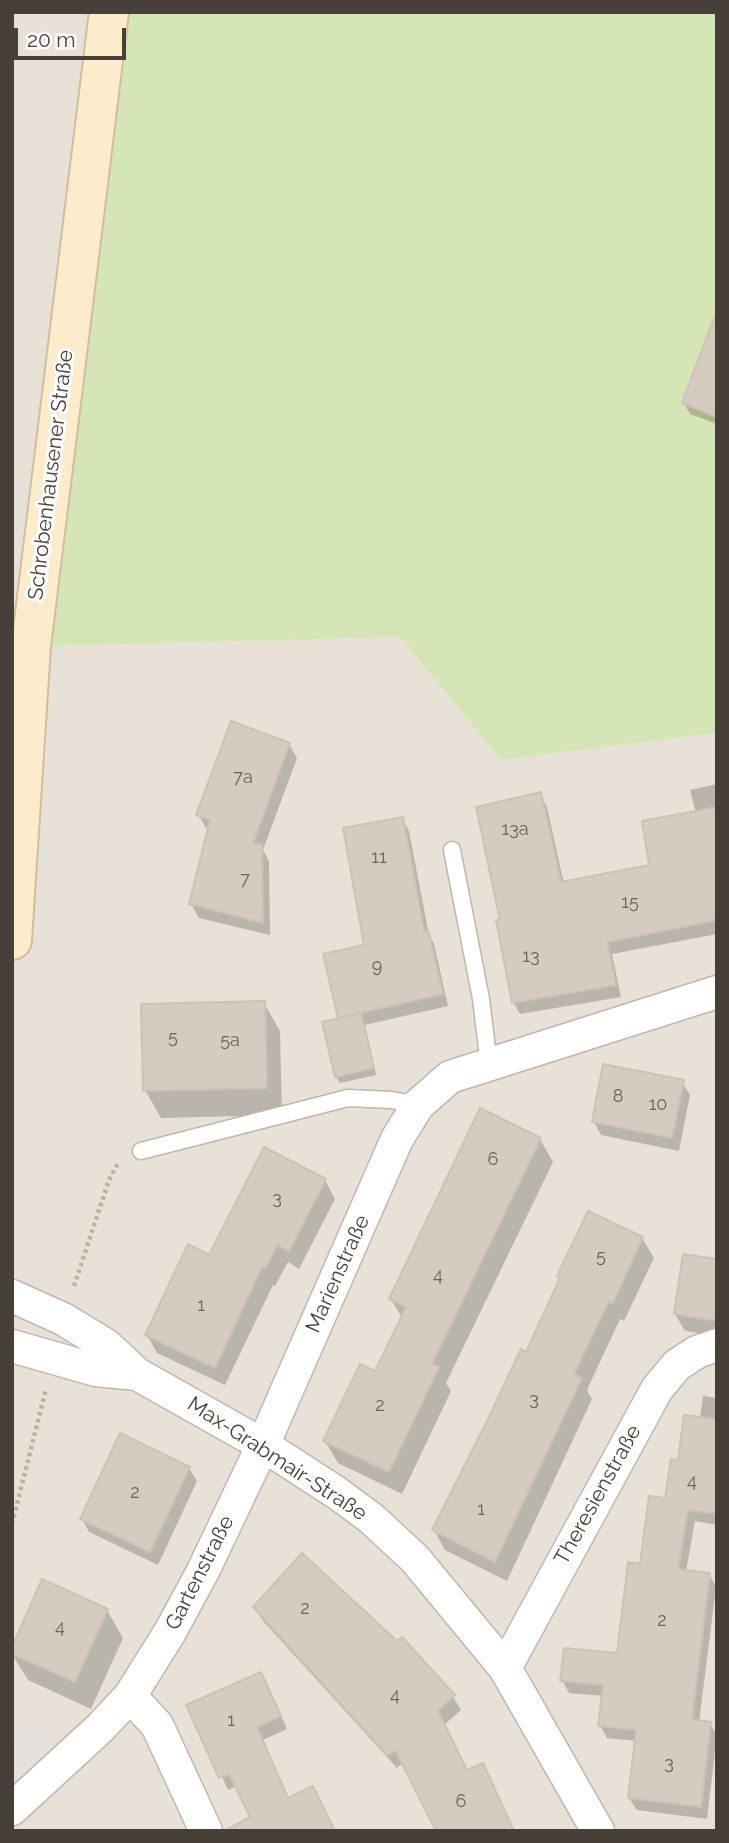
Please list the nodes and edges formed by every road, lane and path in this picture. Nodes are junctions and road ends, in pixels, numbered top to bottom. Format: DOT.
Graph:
graph roads {
  1 [pos="109,12"];
  2 [pos="452,850"];
  3 [pos="12,940"];
  4 [pos="717,992"];
  5 [pos="489,1065"];
  6 [pos="418,1105"];
  7 [pos="141,1151"];
  8 [pos="12,1296"];
  9 [pos="717,1345"];
  10 [pos="12,1346"];
  11 [pos="137,1374"];
  12 [pos="263,1446"];
  13 [pos="12,1508"];
  14 [pos="12,1524"];
  15 [pos="505,1668"];
  16 [pos="130,1696"];
  17 [pos="12,1809"];
  18 [pos="206,1831"];
  19 [pos="598,1831"];
  1 -- 3 [label="main road, Schrobenhausener Straße"];
  2 -- 5 [label="lane"];
  4 -- 5 [label="street, Marienstraße"];
  5 -- 6 [label="street, Marienstraße"];
  6 -- 7 [label="lane"];
  6 -- 12 [label="street, Marienstraße"];
  8 -- 11 [label="street, Max-Grabmair-Straße"];
  9 -- 15 [label="street, Theresienstraße"];
  10 -- 11 [label="street, Max-Grabmair-Straße"];
  11 -- 12 [label="street, Max-Grabmair-Straße"];
  12 -- 15 [label="street, Max-Grabmair-Straße"];
  12 -- 16 [label="street, Gartenstraße"];
  13 -- 14 [label="path"];
  15 -- 19 [label="street, Max-Grabmair-Straße"];
  16 -- 17 [label="street, Gartenstraße"];
  16 -- 18 [label="street"];
}
